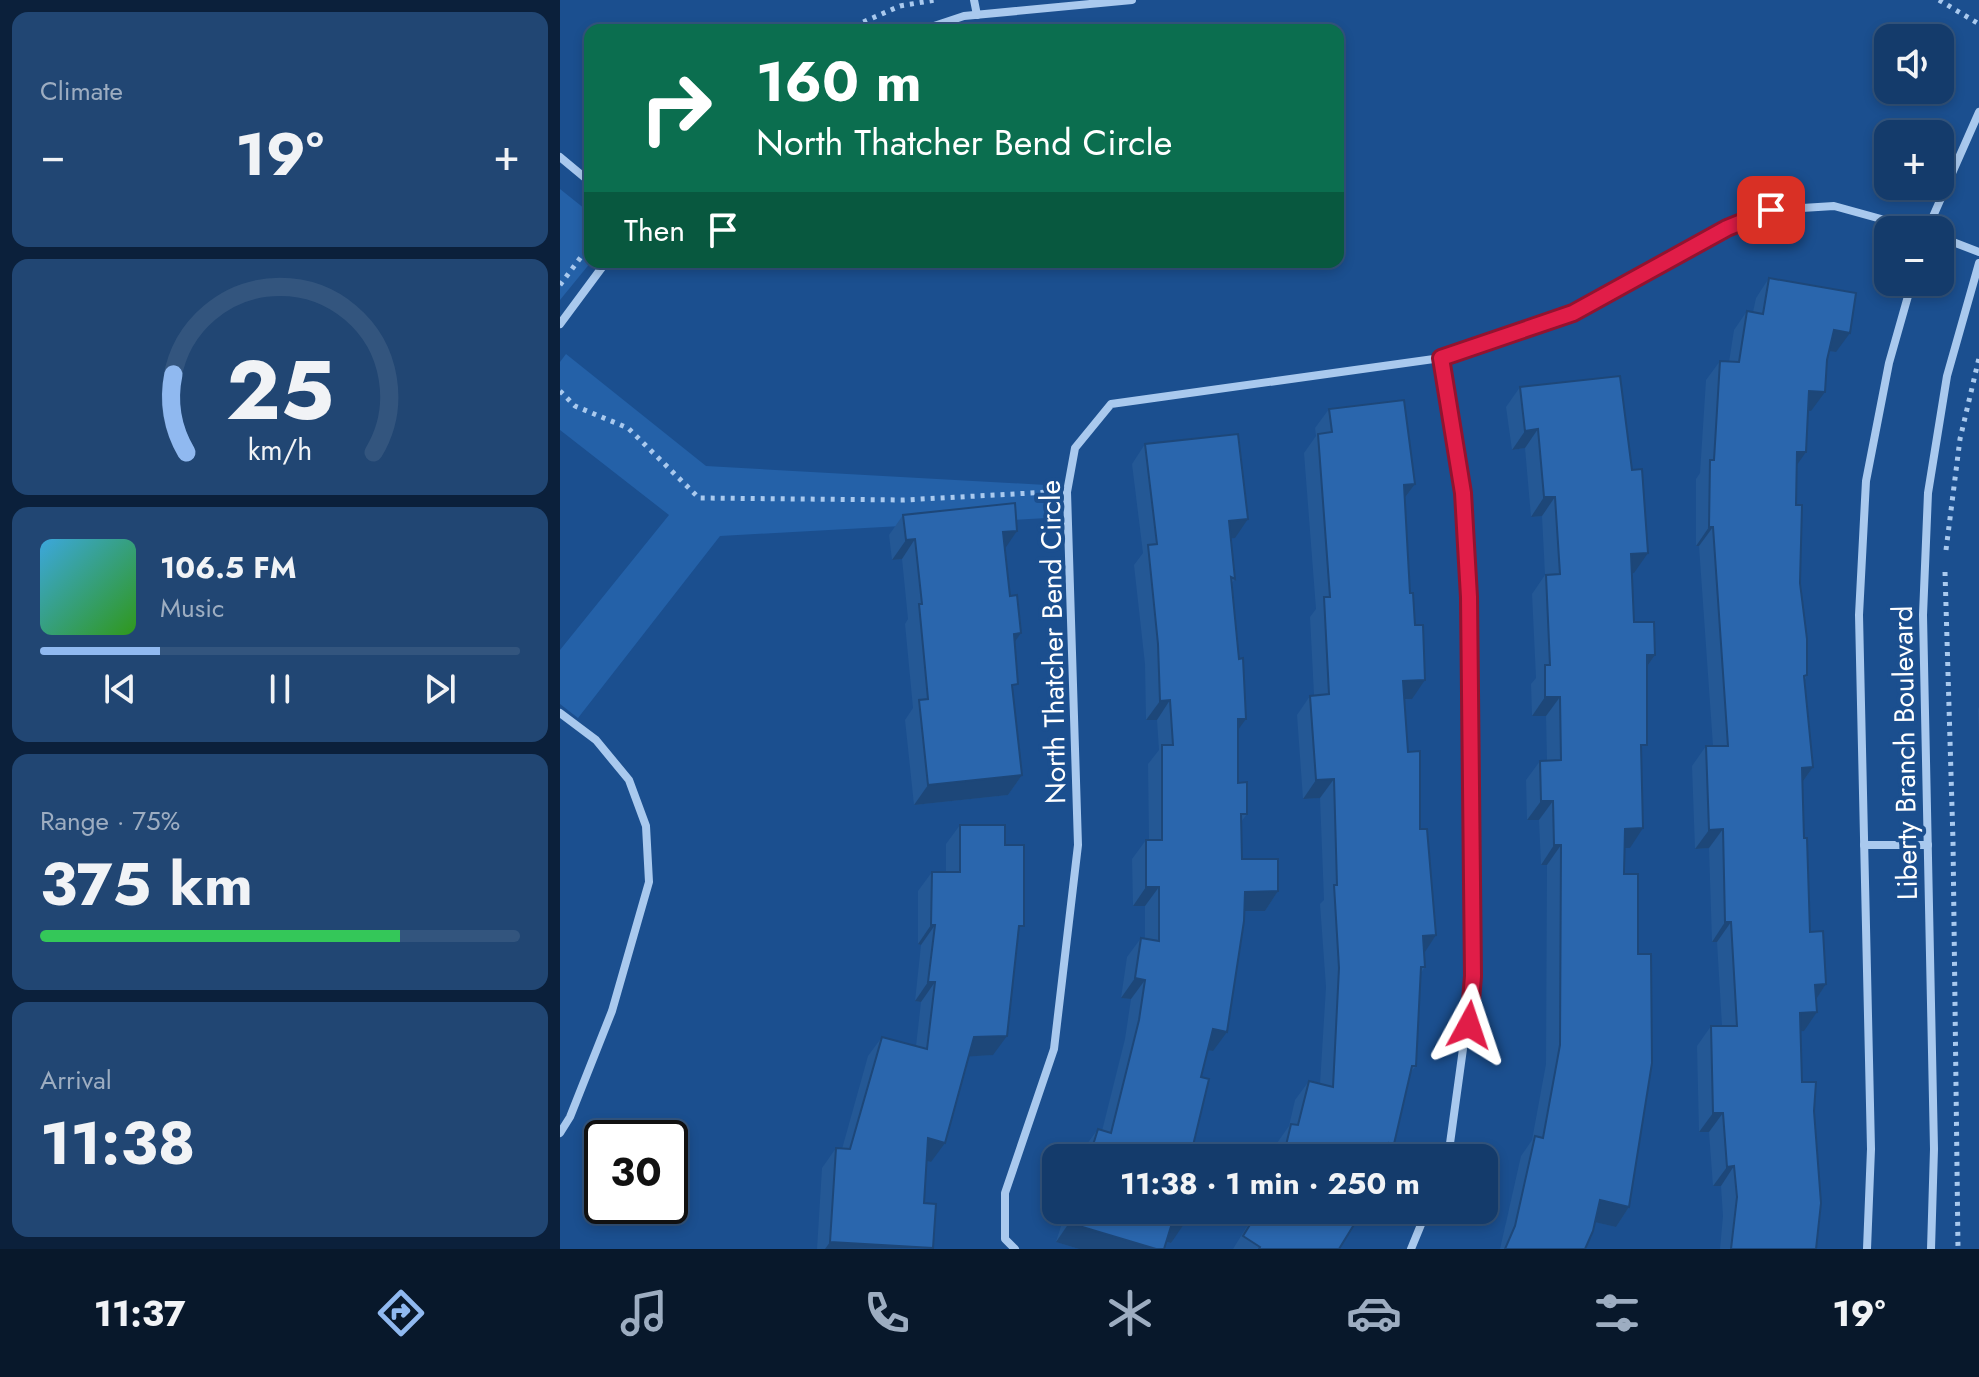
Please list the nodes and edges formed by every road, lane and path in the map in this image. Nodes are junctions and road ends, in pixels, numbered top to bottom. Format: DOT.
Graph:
graph roads {
  1 [pos="935,0"];
  2 [pos="974,0"];
  3 [pos="1132,0"];
  4 [pos="1939,0"];
  5 [pos="977,15"];
  6 [pos="859,24"];
  7 [pos="944,24"];
  8 [pos="1979,24"];
  9 [pos="1979,112"];
  10 [pos="560,157"];
  11 [pos="584,177"];
  12 [pos="1933,216"];
  13 [pos="1874,217"];
  14 [pos="1954,242"];
  15 [pos="1979,252"];
  16 [pos="584,253"];
  17 [pos="1979,263"];
  18 [pos="602,268"];
  19 [pos="560,285"];
  20 [pos="1908,296"];
  21 [pos="560,324"];
  22 [pos="1441,358"];
  23 [pos="1979,358"];
  24 [pos="560,391"];
  25 [pos="1067,492"];
  26 [pos="560,713"];
  27 [pos="1864,845"];
  28 [pos="1928,845"];
  29 [pos="560,1133"];
  30 [pos="1450,1144"];
  31 [pos="1421,1224"];
  32 [pos="1015,1249"];
  33 [pos="1411,1249"];
  34 [pos="1867,1249"];
  35 [pos="1931,1249"];
  36 [pos="1958,1249"];
  1 -- 6 [label="path"];
  2 -- 5 [label="street"];
  3 -- 5 [label="street"];
  4 -- 8 [label="path"];
  5 -- 7 [label="street"];
  9 -- 12 [label="street"];
  10 -- 11 [label="street"];
  13 -- 22 [label="street, North Thatcher Bend Circle"];
  14 -- 15 [label="street"];
  16 -- 19 [label="path"];
  17 -- 28 [label="street, Liberty Branch Boulevard"];
  18 -- 21 [label="street"];
  20 -- 27 [label="street, Liberty Branch Boulevard"];
  22 -- 25 [label="street, North Thatcher Bend Circle"];
  22 -- 30 [label="street"];
  23 -- 36 [label="path"];
  24 -- 25 [label="path"];
  25 -- 32 [label="street, North Thatcher Bend Circle"];
  26 -- 29 [label="street"];
  27 -- 28 [label="street"];
  27 -- 34 [label="street, Liberty Branch Boulevard"];
  28 -- 35 [label="street, Liberty Branch Boulevard"];
  31 -- 33 [label="street"];
}
